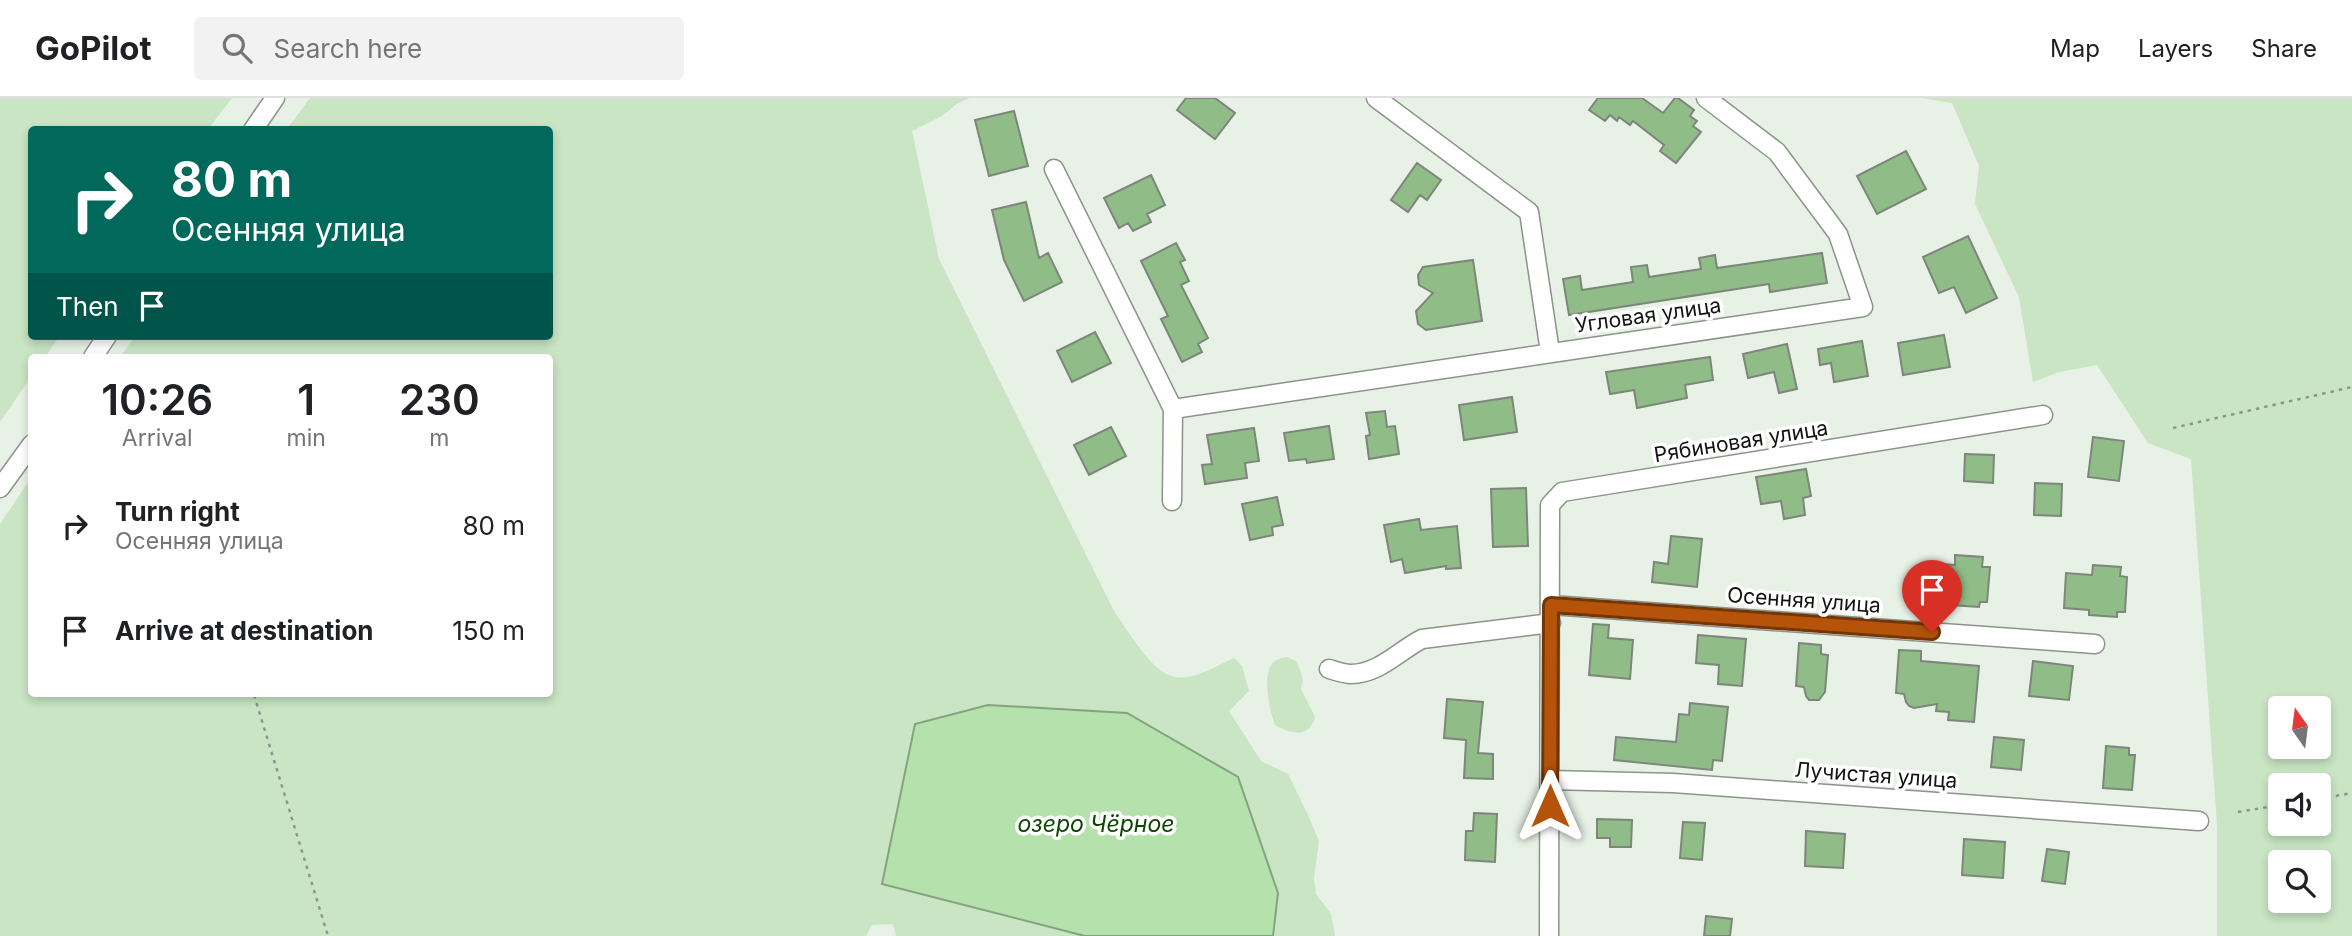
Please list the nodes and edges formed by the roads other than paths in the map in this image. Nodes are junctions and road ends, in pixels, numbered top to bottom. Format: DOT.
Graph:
graph roads {
  1 [pos="275,98"];
  2 [pos="1376,98"];
  3 [pos="1706,98"];
  4 [pos="256,126"];
  5 [pos="1055,169"];
  6 [pos="1550,352"];
  7 [pos="1174,409"];
  8 [pos="2043,415"];
  9 [pos="28,450"];
  10 [pos="0,488"];
  11 [pos="1172,501"];
  12 [pos="1551,614"];
  13 [pos="2095,644"];
  14 [pos="1329,669"];
  15 [pos="1550,780"];
  16 [pos="2199,821"];
  17 [pos="1549,936"];
  1 -- 4 [label="street"];
  2 -- 6 [label="street"];
  3 -- 6 [label="street, Угловая улица"];
  5 -- 7 [label="street"];
  6 -- 7 [label="street, Угловая улица"];
  7 -- 11 [label="street"];
  8 -- 12 [label="street, Рябиновая улица"];
  9 -- 10 [label="street"];
  12 -- 13 [label="street, Осенняя улица"];
  12 -- 14 [label="street, Осенняя улица"];
  12 -- 15 [label="street, Рябиновая улица"];
  15 -- 16 [label="street, Лучистая улица"];
  15 -- 17 [label="street, Рябиновая улица"];
}
